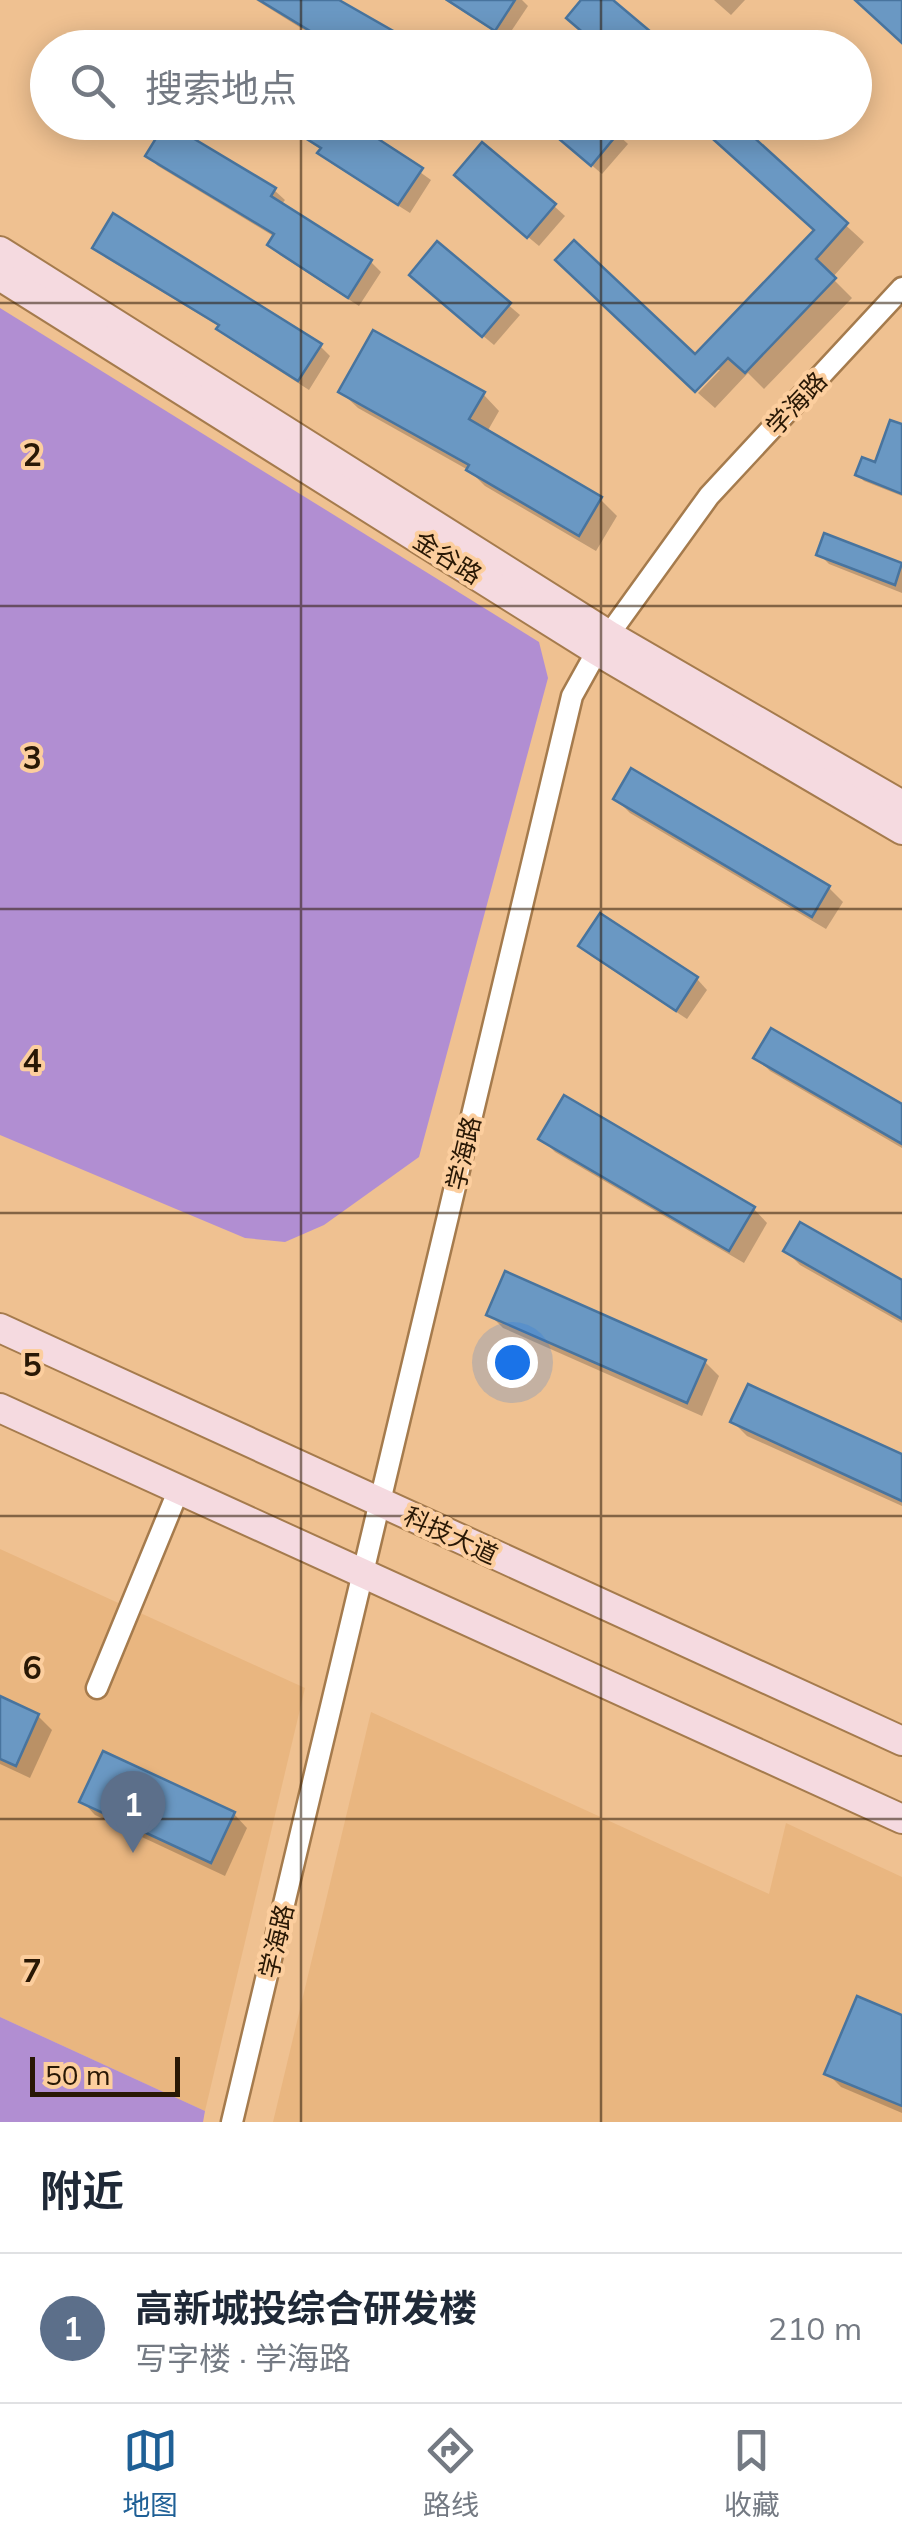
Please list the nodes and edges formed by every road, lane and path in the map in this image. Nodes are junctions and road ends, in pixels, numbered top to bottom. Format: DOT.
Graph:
graph roads {
  1 [pos="0,251"];
  2 [pos="0,276"];
  3 [pos="902,288"];
  4 [pos="603,643"];
  5 [pos="902,805"];
  6 [pos="902,830"];
  7 [pos="0,1328"];
  8 [pos="0,1408"];
  9 [pos="179,1489"];
  10 [pos="379,1502"];
  11 [pos="363,1573"];
  12 [pos="97,1688"];
  13 [pos="902,1741"];
  14 [pos="902,1819"];
  15 [pos="232,2122"];
  1 -- 4 [label="street, 金谷路"];
  2 -- 4 [label="street, 金谷路"];
  3 -- 4 [label="street, 学海路"];
  4 -- 5 [label="street, 金谷路"];
  4 -- 6 [label="street, 金谷路"];
  4 -- 10 [label="street, 学海路"];
  7 -- 10 [label="street, 科技大道"];
  8 -- 9 [label="street"];
  9 -- 11 [label="street"];
  9 -- 12 [label="street"];
  10 -- 11 [label="street, 学海路"];
  10 -- 13 [label="street, 科技大道"];
  11 -- 14 [label="street"];
  11 -- 15 [label="street, 学海路"];
}
